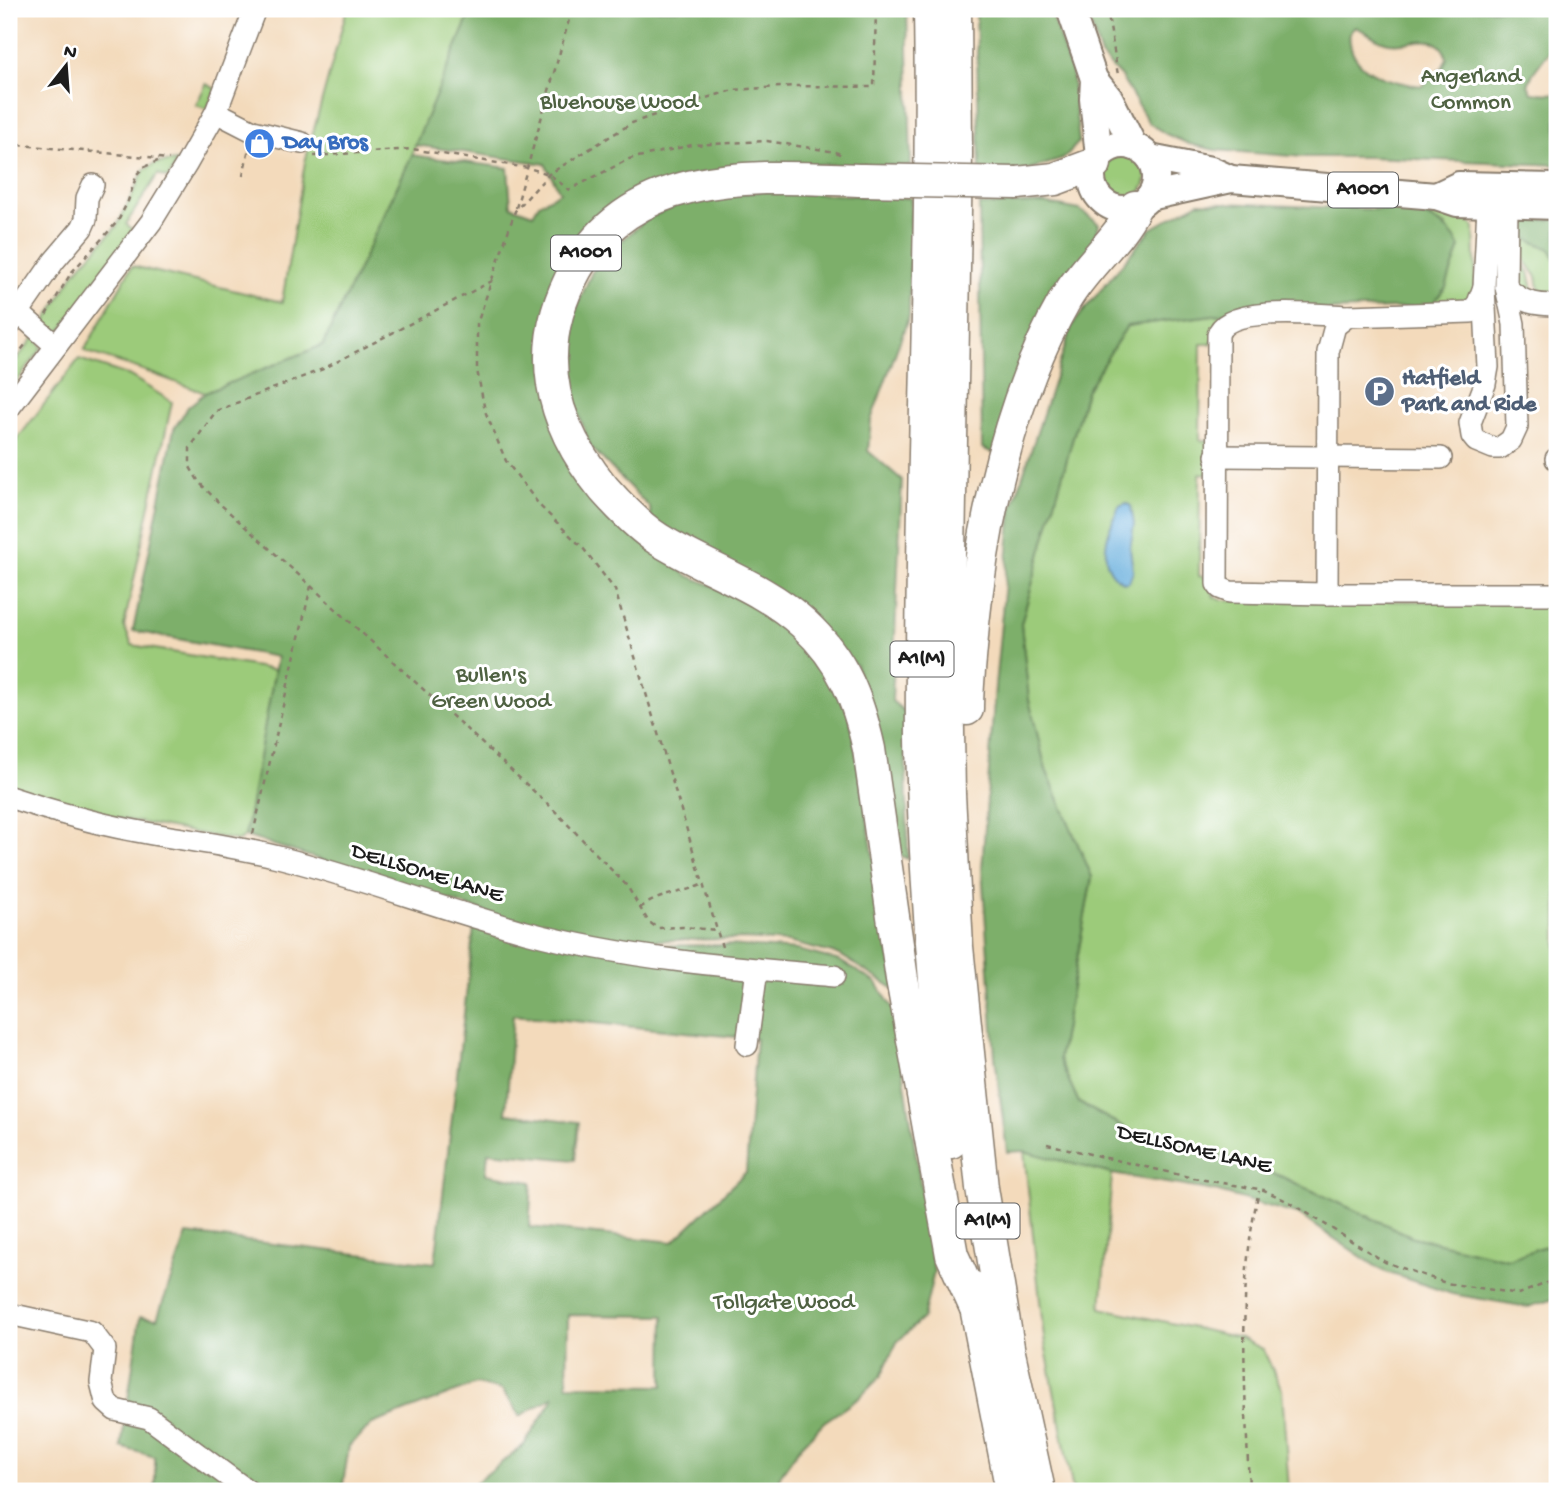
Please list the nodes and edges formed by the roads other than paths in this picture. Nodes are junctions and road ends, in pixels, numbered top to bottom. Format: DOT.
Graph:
graph roads {
  1 [pos="255,9"];
  2 [pos="930,9"];
  3 [pos="955,9"];
  4 [pos="1070,9"];
  5 [pos="1106,78"];
  6 [pos="216,112"];
  7 [pos="307,150"];
  8 [pos="1142,152"];
  9 [pos="1097,160"];
  10 [pos="1231,178"];
  11 [pos="93,185"];
  12 [pos="1557,187"];
  13 [pos="1499,199"];
  14 [pos="1142,202"];
  15 [pos="1557,206"];
  16 [pos="1484,286"];
  17 [pos="1506,287"];
  18 [pos="1557,304"];
  19 [pos="12,314"];
  20 [pos="1348,316"];
  21 [pos="56,346"];
  22 [pos="9,408"];
  23 [pos="1216,456"];
  24 [pos="1328,457"];
  25 [pos="1441,458"];
  26 [pos="633,520"];
  27 [pos="1327,594"];
  28 [pos="1557,594"];
  29 [pos="9,797"];
  30 [pos="957,947"];
  31 [pos="757,970"];
  32 [pos="834,976"];
  33 [pos="747,1045"];
  34 [pos="975,1306"];
  35 [pos="9,1316"];
  36 [pos="248,1491"];
  37 [pos="1012,1491"];
  38 [pos="1039,1491"];
  1 -- 6 [label="street"];
  2 -- 34 [label="highway, A1(M)"];
  3 -- 30 [label="highway, A1(M)"];
  4 -- 5 [label="main road"];
  5 -- 8 [label="main road"];
  5 -- 9 [label="main road"];
  6 -- 7 [label="street"];
  6 -- 21 [label="street"];
  8 -- 9 [label="main road"];
  8 -- 10 [label="main road, A1001"];
  8 -- 14 [label="main road"];
  9 -- 14 [label="main road"];
  9 -- 26 [label="highway, A1001, bridge"];
  10 -- 13 [label="main road, A1001"];
  10 -- 14 [label="main road, A1001"];
  11 -- 19 [label="street"];
  12 -- 13 [label="main road, A1001"];
  13 -- 15 [label="main road, A1001"];
  13 -- 16 [label="street"];
  13 -- 17 [label="street"];
  14 -- 30 [label="highway, A1(M)"];
  16 -- 17 [label="street"];
  16 -- 20 [label="street"];
  17 -- 18 [label="street"];
  19 -- 21 [label="street"];
  20 -- 23 [label="street"];
  20 -- 24 [label="street"];
  21 -- 22 [label="street"];
  23 -- 24 [label="street"];
  23 -- 27 [label="street"];
  24 -- 25 [label="street"];
  24 -- 27 [label="street"];
  26 -- 34 [label="highway, A1(M)"];
  27 -- 28 [label="street"];
  29 -- 31 [label="street, DELLSOME LANE"];
  30 -- 38 [label="highway, A1(M)"];
  31 -- 32 [label="street, DELLSOME LANE"];
  31 -- 33 [label="street"];
  34 -- 37 [label="highway, A1(M)"];
  35 -- 36 [label="street"];
}
